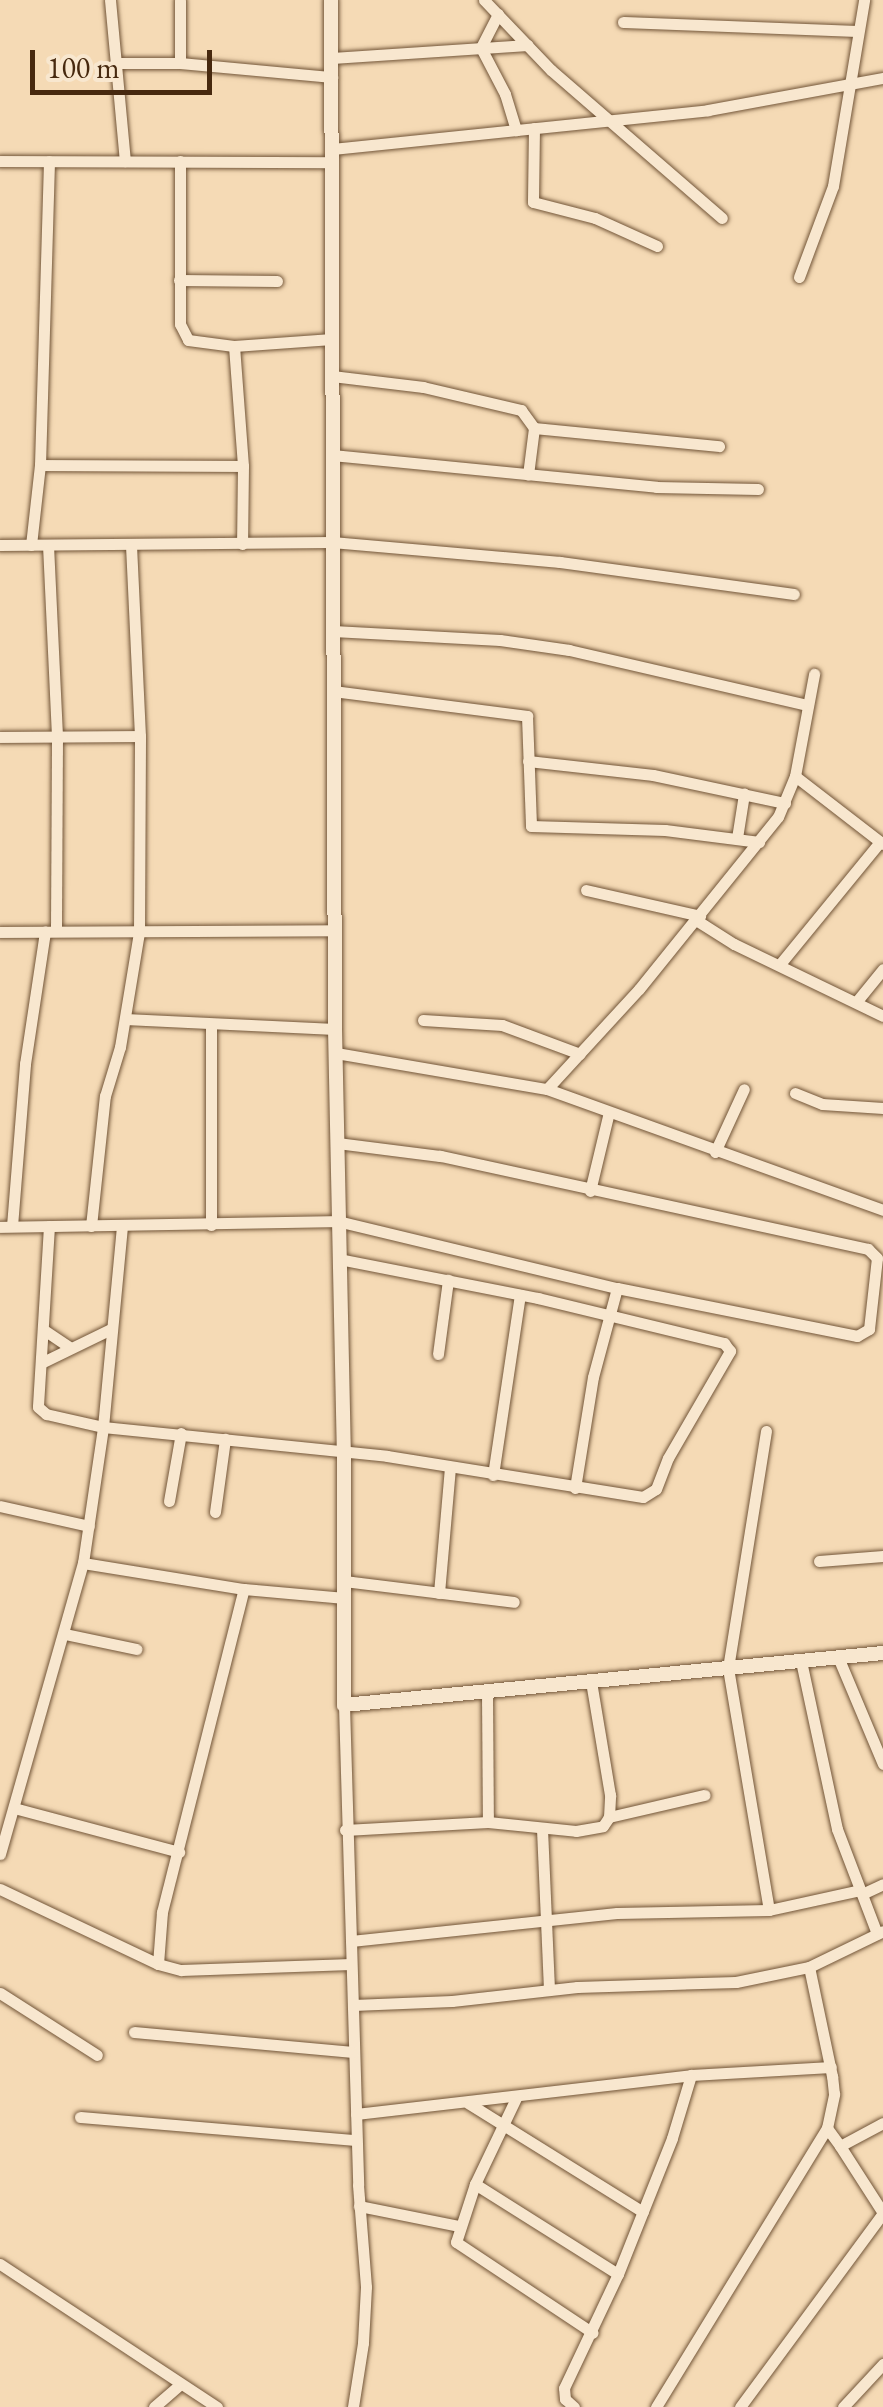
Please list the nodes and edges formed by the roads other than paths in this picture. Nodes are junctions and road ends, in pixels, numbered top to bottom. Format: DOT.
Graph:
graph roads {
  1 [pos="110,0"];
  2 [pos="180,0"];
  3 [pos="331,0"];
  4 [pos="484,0"];
  5 [pos="864,0"];
  6 [pos="498,14"];
  7 [pos="624,22"];
  8 [pos="858,31"];
  9 [pos="528,45"];
  10 [pos="481,48"];
  11 [pos="332,58"];
  12 [pos="180,62"];
  13 [pos="116,63"];
  14 [pos="332,77"];
  15 [pos="883,78"];
  16 [pos="847,85"];
  17 [pos="610,117"];
  18 [pos="534,128"];
  19 [pos="516,130"];
  20 [pos="332,155"];
  21 [pos="0,161"];
  22 [pos="48,161"];
  23 [pos="125,161"];
  24 [pos="180,161"];
  25 [pos="722,218"];
  26 [pos="657,246"];
  27 [pos="799,277"];
  28 [pos="179,280"];
  29 [pos="277,280"];
  30 [pos="332,339"];
  31 [pos="234,346"];
  32 [pos="332,376"];
  33 [pos="534,428"];
  34 [pos="719,446"];
  35 [pos="332,455"];
  36 [pos="40,465"];
  37 [pos="243,466"];
  38 [pos="528,475"];
  39 [pos="758,489"];
  40 [pos="332,542"];
  41 [pos="1,544"];
  42 [pos="132,544"];
  43 [pos="242,544"];
  44 [pos="31,545"];
  45 [pos="48,545"];
  46 [pos="794,594"];
  47 [pos="333,630"];
  48 [pos="814,674"];
  49 [pos="334,691"];
  50 [pos="808,705"];
  51 [pos="140,736"];
  52 [pos="0,737"];
  53 [pos="56,738"];
  54 [pos="528,762"];
  55 [pos="795,776"];
  56 [pos="744,794"];
  57 [pos="785,803"];
  58 [pos="737,838"];
  59 [pos="759,842"];
  60 [pos="881,843"];
  61 [pos="586,890"];
  62 [pos="698,918"];
  63 [pos="336,930"];
  64 [pos="51,931"];
  65 [pos="0,932"];
  66 [pos="139,932"];
  67 [pos="780,964"];
  68 [pos="883,970"];
  69 [pos="857,1002"];
  70 [pos="883,1016"];
  71 [pos="125,1018"];
  72 [pos="423,1020"];
  73 [pos="211,1024"];
  74 [pos="335,1028"];
  75 [pos="336,1053"];
  76 [pos="580,1054"];
  77 [pos="548,1089"];
  78 [pos="744,1089"];
  79 [pos="795,1093"];
  80 [pos="883,1108"];
  81 [pos="609,1112"];
  82 [pos="337,1144"];
  83 [pos="714,1152"];
  84 [pos="590,1191"];
  85 [pos="883,1210"];
  86 [pos="337,1220"];
  87 [pos="211,1225"];
  88 [pos="49,1226"];
  89 [pos="90,1226"];
  90 [pos="122,1226"];
  91 [pos="6,1227"];
  92 [pos="340,1260"];
  93 [pos="540,1271"];
  94 [pos="448,1280"];
  95 [pos="616,1288"];
  96 [pos="520,1294"];
  97 [pos="538,1298"];
  98 [pos="609,1315"];
  99 [pos="111,1329"];
  100 [pos="44,1330"];
  101 [pos="71,1348"];
  102 [pos="438,1354"];
  103 [pos="43,1362"];
  104 [pos="103,1427"];
  105 [pos="766,1432"];
  106 [pos="181,1434"];
  107 [pos="226,1440"];
  108 [pos="344,1451"];
  109 [pos="450,1467"];
  110 [pos="493,1475"];
  111 [pos="575,1488"];
  112 [pos="168,1502"];
  113 [pos="0,1506"];
  114 [pos="214,1512"];
  115 [pos="89,1526"];
  116 [pos="883,1556"];
  117 [pos="820,1561"];
  118 [pos="83,1563"];
  119 [pos="344,1581"];
  120 [pos="244,1589"];
  121 [pos="439,1593"];
  122 [pos="345,1598"];
  123 [pos="514,1602"];
  124 [pos="64,1634"];
  125 [pos="136,1648"];
  126 [pos="883,1653"];
  127 [pos="838,1658"];
  128 [pos="801,1661"];
  129 [pos="728,1668"];
  130 [pos="592,1682"];
  131 [pos="487,1692"];
  132 [pos="344,1705"];
  133 [pos="883,1764"];
  134 [pos="704,1794"];
  135 [pos="14,1808"];
  136 [pos="609,1817"];
  137 [pos="488,1822"];
  138 [pos="542,1829"];
  139 [pos="345,1830"];
  140 [pos="179,1852"];
  141 [pos="0,1854"];
  142 [pos="883,1884"];
  143 [pos="0,1889"];
  144 [pos="861,1892"];
  145 [pos="769,1910"];
  146 [pos="548,1920"];
  147 [pos="880,1933"];
  148 [pos="351,1941"];
  149 [pos="158,1964"];
  150 [pos="351,1964"];
  151 [pos="809,1967"];
  152 [pos="549,1990"];
  153 [pos="0,1993"];
  154 [pos="353,2005"];
  155 [pos="134,2032"];
  156 [pos="353,2052"];
  157 [pos="97,2056"];
  158 [pos="831,2067"];
  159 [pos="691,2075"];
  160 [pos="517,2096"];
  161 [pos="468,2104"];
  162 [pos="356,2114"];
  163 [pos="80,2117"];
  164 [pos="883,2123"];
  165 [pos="502,2127"];
  166 [pos="826,2128"];
  167 [pos="356,2140"];
  168 [pos="840,2146"];
  169 [pos="475,2184"];
  170 [pos="359,2206"];
  171 [pos="643,2212"];
  172 [pos="883,2213"];
  173 [pos="459,2226"];
  174 [pos="0,2264"];
  175 [pos="618,2274"];
  176 [pos="593,2333"];
  177 [pos="883,2364"];
  178 [pos="180,2384"];
  179 [pos="154,2407"];
  180 [pos="217,2407"];
  181 [pos="353,2407"];
  182 [pos="574,2407"];
  183 [pos="656,2407"];
  184 [pos="740,2407"];
  185 [pos="843,2407"];
  1 -- 13 [label="street"];
  2 -- 12 [label="street"];
  3 -- 11 [label="street"];
  4 -- 6 [label="street"];
  5 -- 8 [label="street"];
  6 -- 9 [label="street"];
  6 -- 10 [label="street"];
  7 -- 8 [label="street"];
  8 -- 16 [label="street"];
  9 -- 10 [label="street"];
  9 -- 17 [label="street"];
  10 -- 11 [label="street"];
  10 -- 19 [label="street"];
  11 -- 14 [label="street"];
  12 -- 13 [label="street"];
  12 -- 14 [label="street"];
  13 -- 23 [label="street"];
  14 -- 20 [label="street"];
  15 -- 16 [label="street"];
  16 -- 17 [label="street"];
  16 -- 27 [label="street"];
  17 -- 18 [label="street"];
  17 -- 25 [label="street"];
  18 -- 19 [label="street"];
  18 -- 26 [label="street"];
  19 -- 20 [label="street"];
  20 -- 24 [label="street"];
  20 -- 30 [label="street"];
  21 -- 22 [label="street"];
  22 -- 23 [label="street"];
  22 -- 36 [label="street"];
  23 -- 24 [label="street"];
  24 -- 28 [label="street"];
  28 -- 29 [label="street"];
  28 -- 31 [label="street"];
  30 -- 31 [label="street"];
  30 -- 32 [label="street"];
  31 -- 37 [label="street"];
  32 -- 33 [label="street"];
  32 -- 35 [label="street"];
  33 -- 34 [label="street"];
  33 -- 38 [label="street"];
  35 -- 38 [label="street"];
  35 -- 40 [label="street"];
  36 -- 37 [label="street"];
  36 -- 44 [label="street"];
  37 -- 43 [label="street"];
  38 -- 39 [label="street"];
  40 -- 43 [label="street"];
  40 -- 46 [label="street"];
  40 -- 47 [label="street"];
  41 -- 44 [label="street"];
  42 -- 43 [label="street"];
  42 -- 45 [label="street"];
  42 -- 51 [label="street"];
  44 -- 45 [label="street"];
  45 -- 53 [label="street"];
  47 -- 49 [label="street"];
  47 -- 50 [label="street"];
  48 -- 50 [label="street"];
  49 -- 54 [label="street"];
  49 -- 63 [label="street"];
  50 -- 55 [label="street"];
  51 -- 53 [label="street"];
  51 -- 66 [label="street"];
  52 -- 53 [label="street"];
  53 -- 64 [label="street"];
  54 -- 56 [label="street"];
  54 -- 58 [label="street"];
  55 -- 57 [label="street"];
  55 -- 60 [label="street"];
  56 -- 57 [label="street"];
  56 -- 58 [label="street"];
  57 -- 59 [label="street"];
  58 -- 59 [label="street"];
  59 -- 62 [label="street"];
  60 -- 67 [label="street"];
  61 -- 62 [label="street"];
  62 -- 67 [label="street"];
  62 -- 76 [label="street"];
  63 -- 66 [label="street"];
  63 -- 74 [label="street"];
  64 -- 65 [label="street"];
  64 -- 66 [label="street"];
  64 -- 91 [label="street"];
  66 -- 71 [label="street"];
  67 -- 69 [label="street"];
  68 -- 69 [label="street"];
  69 -- 70 [label="street"];
  71 -- 73 [label="street"];
  71 -- 89 [label="street"];
  72 -- 76 [label="street"];
  73 -- 74 [label="street"];
  73 -- 87 [label="street"];
  74 -- 75 [label="street"];
  75 -- 77 [label="street"];
  75 -- 82 [label="street"];
  76 -- 77 [label="street"];
  77 -- 81 [label="street"];
  78 -- 83 [label="street"];
  79 -- 80 [label="street"];
  81 -- 83 [label="street"];
  81 -- 84 [label="street"];
  82 -- 84 [label="street"];
  82 -- 86 [label="street"];
  83 -- 85 [label="street"];
  84 -- 95 [label="street"];
  86 -- 87 [label="street"];
  86 -- 92 [label="street"];
  86 -- 93 [label="street"];
  87 -- 90 [label="street"];
  88 -- 89 [label="street"];
  88 -- 91 [label="street"];
  88 -- 100 [label="street"];
  89 -- 90 [label="street"];
  90 -- 99 [label="street"];
  92 -- 94 [label="street"];
  92 -- 108 [label="street"];
  93 -- 95 [label="street"];
  93 -- 97 [label="street"];
  94 -- 96 [label="street"];
  94 -- 102 [label="street"];
  95 -- 98 [label="street"];
  96 -- 97 [label="street"];
  96 -- 110 [label="street"];
  97 -- 98 [label="street"];
  98 -- 111 [label="street"];
  98 -- 111 [label="street"];
  99 -- 101 [label="street"];
  99 -- 104 [label="street"];
  100 -- 101 [label="street"];
  100 -- 103 [label="street"];
  101 -- 103 [label="street"];
  103 -- 104 [label="street"];
  104 -- 106 [label="street"];
  104 -- 115 [label="street"];
  105 -- 129 [label="street"];
  106 -- 107 [label="street"];
  106 -- 112 [label="street"];
  107 -- 108 [label="street"];
  107 -- 114 [label="street"];
  108 -- 109 [label="street"];
  108 -- 119 [label="street"];
  109 -- 110 [label="street"];
  109 -- 121 [label="street"];
  110 -- 111 [label="street"];
  113 -- 115 [label="street"];
  115 -- 118 [label="street"];
  116 -- 117 [label="street"];
  118 -- 120 [label="street"];
  118 -- 124 [label="street"];
  119 -- 121 [label="street"];
  119 -- 122 [label="street"];
  120 -- 122 [label="street"];
  120 -- 140 [label="street"];
  121 -- 123 [label="street"];
  122 -- 132 [label="street"];
  124 -- 125 [label="street"];
  124 -- 135 [label="street"];
  126 -- 127 [label="street"];
  127 -- 128 [label="street"];
  127 -- 133 [label="street"];
  128 -- 129 [label="street"];
  128 -- 144 [label="street"];
  129 -- 130 [label="street"];
  129 -- 145 [label="street"];
  130 -- 131 [label="street"];
  130 -- 136 [label="street"];
  131 -- 132 [label="street"];
  131 -- 137 [label="street"];
  132 -- 139 [label="street"];
  134 -- 136 [label="street"];
  135 -- 140 [label="street"];
  135 -- 141 [label="street"];
  136 -- 138 [label="street"];
  137 -- 138 [label="street"];
  137 -- 139 [label="street"];
  138 -- 146 [label="street"];
  139 -- 148 [label="street"];
  140 -- 149 [label="street"];
  142 -- 144 [label="street"];
  143 -- 149 [label="street"];
  144 -- 145 [label="street"];
  144 -- 147 [label="street"];
  145 -- 146 [label="street"];
  146 -- 148 [label="street"];
  146 -- 152 [label="street"];
  147 -- 151 [label="street"];
  148 -- 150 [label="street"];
  149 -- 150 [label="street"];
  150 -- 154 [label="street"];
  151 -- 152 [label="street"];
  151 -- 158 [label="street"];
  152 -- 154 [label="street"];
  153 -- 157 [label="street"];
  154 -- 156 [label="street"];
  155 -- 156 [label="street"];
  156 -- 162 [label="street"];
  158 -- 159 [label="street"];
  158 -- 166 [label="street"];
  159 -- 160 [label="street"];
  159 -- 171 [label="street"];
  160 -- 161 [label="street"];
  160 -- 165 [label="street"];
  161 -- 162 [label="street"];
  161 -- 165 [label="street"];
  162 -- 167 [label="street"];
  163 -- 167 [label="street"];
  164 -- 168 [label="street"];
  165 -- 169 [label="street"];
  165 -- 171 [label="street"];
  166 -- 168 [label="street"];
  166 -- 183 [label="street"];
  167 -- 170 [label="street"];
  168 -- 172 [label="street"];
  169 -- 173 [label="street"];
  169 -- 175 [label="street"];
  170 -- 173 [label="street"];
  170 -- 181 [label="street"];
  171 -- 175 [label="street"];
  172 -- 184 [label="street"];
  173 -- 176 [label="street"];
  174 -- 178 [label="street"];
  175 -- 176 [label="street"];
  176 -- 182 [label="street"];
  177 -- 185 [label="street"];
  178 -- 179 [label="street"];
  178 -- 180 [label="street"];
}
